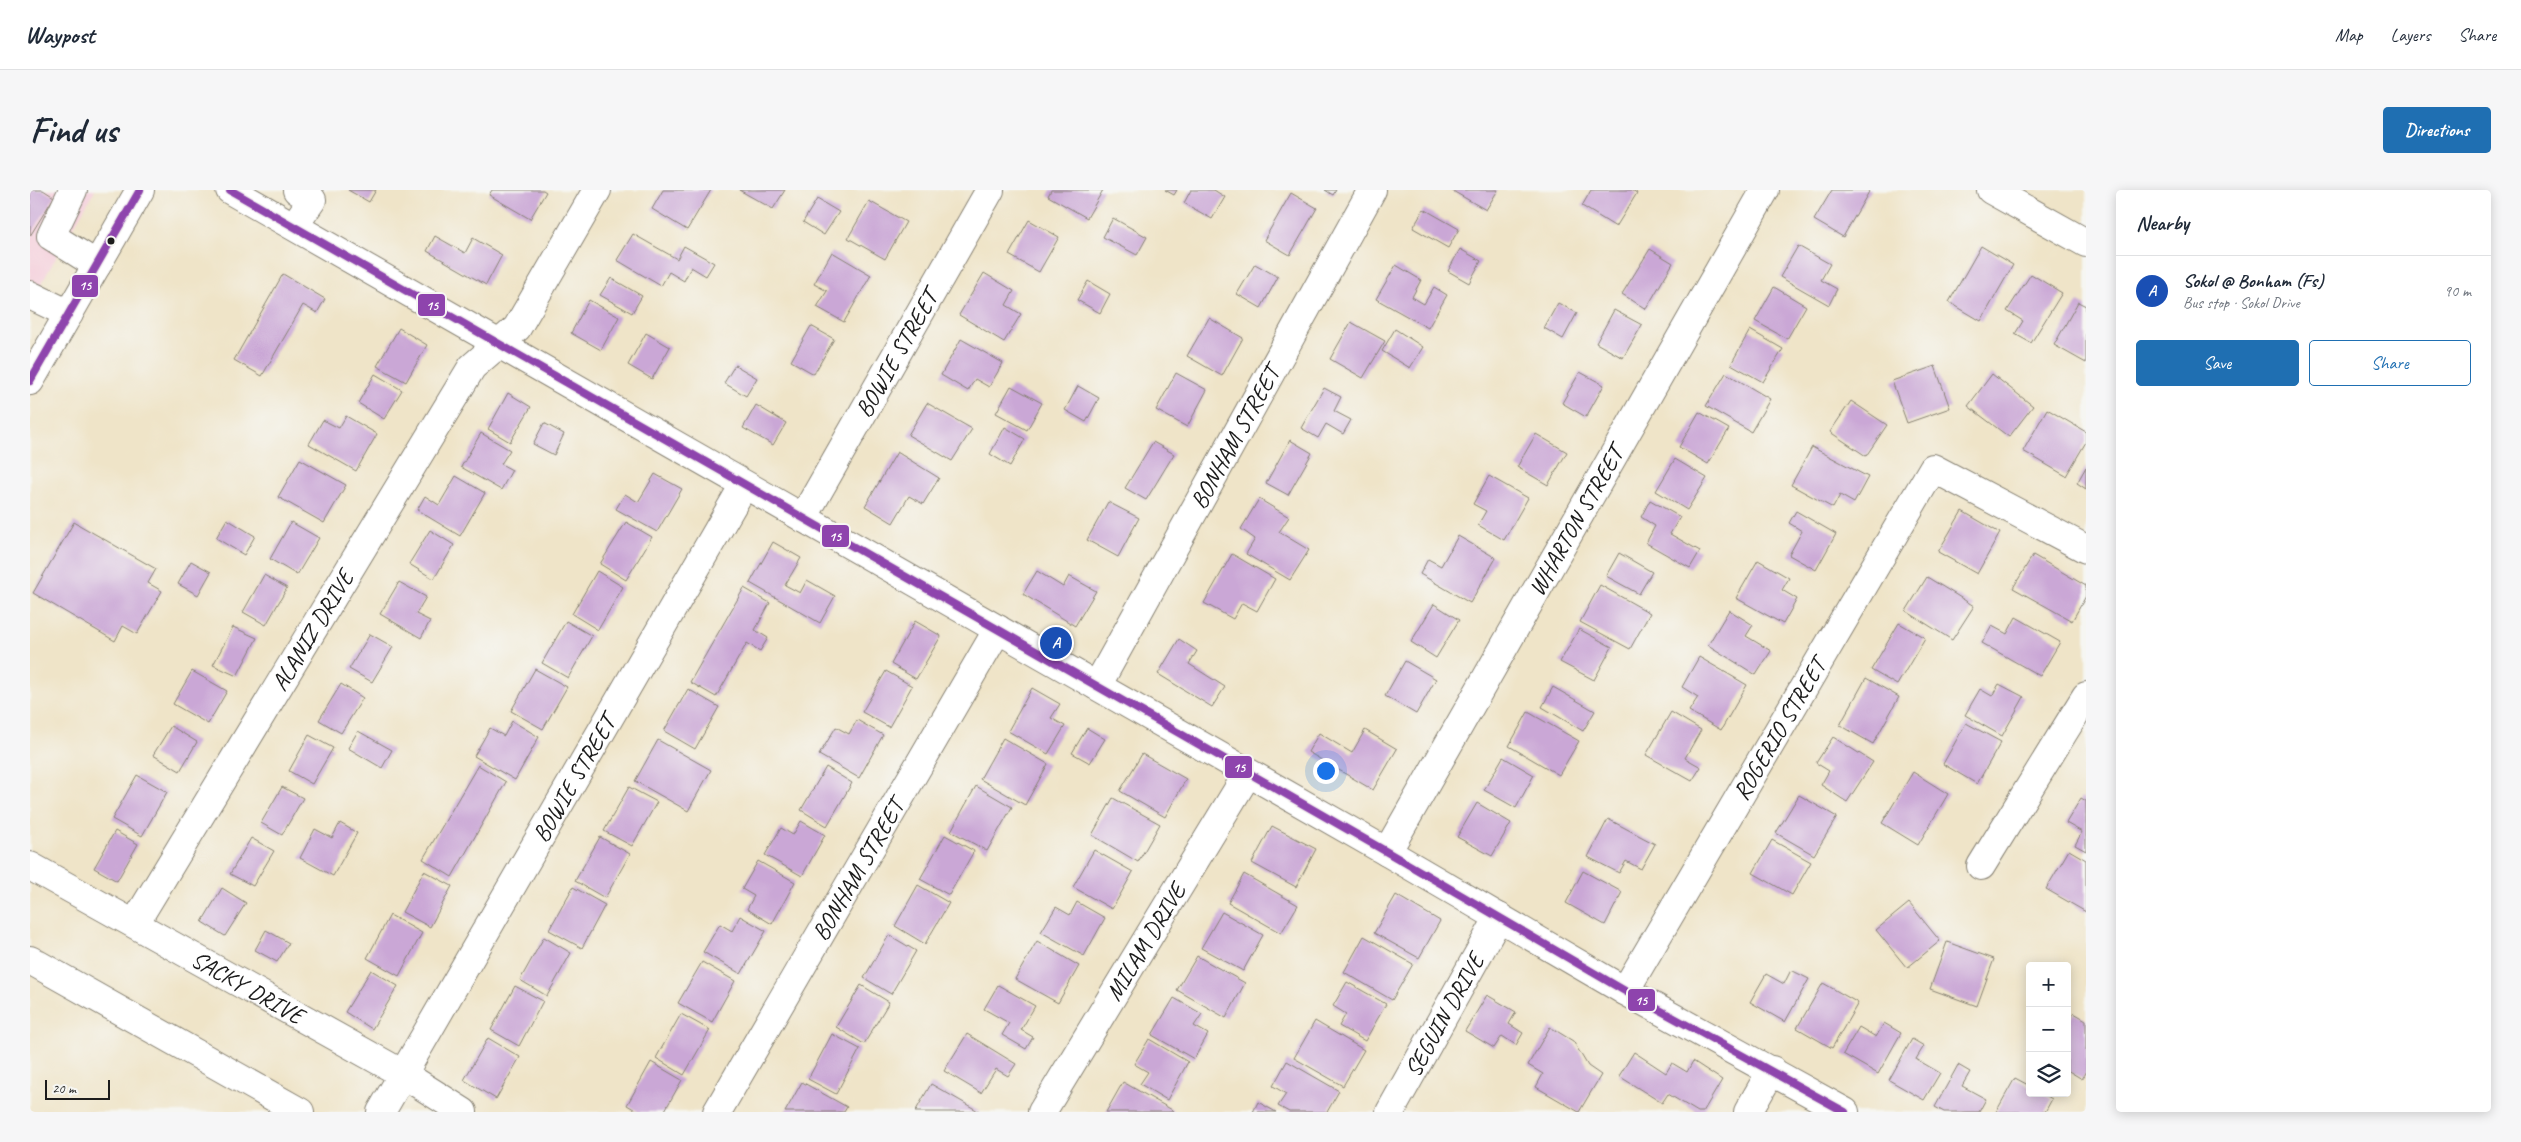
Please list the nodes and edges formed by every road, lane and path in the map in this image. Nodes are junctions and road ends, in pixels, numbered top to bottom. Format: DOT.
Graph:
graph roads {
  1 [pos="140,190"];
  2 [pos="230,190"];
  3 [pos="597,190"];
  4 [pos="990,190"];
  5 [pos="1372,190"];
  6 [pos="1765,190"];
  7 [pos="1991,190"];
  8 [pos="69,191"];
  9 [pos="309,193"];
  10 [pos="294,226"];
  11 [pos="2086,243"];
  12 [pos="97,265"];
  13 [pos="30,295"];
  14 [pos="69,314"];
  15 [pos="498,344"];
  16 [pos="30,380"];
  17 [pos="744,485"];
  18 [pos="803,518"];
  19 [pos="2086,549"];
  20 [pos="998,629"];
  21 [pos="1097,686"];
  22 [pos="2086,696"];
  23 [pos="1248,773"];
  24 [pos="1388,852"];
  25 [pos="30,866"];
  26 [pos="1980,866"];
  27 [pos="1499,917"];
  28 [pos="134,924"];
  29 [pos="30,960"];
  30 [pos="1625,991"];
  31 [pos="1772,1070"];
  32 [pos="403,1074"];
  33 [pos="300,1112"];
  34 [pos="382,1112"];
  35 [pos="464,1112"];
  36 [pos="717,1112"];
  37 [pos="1042,1112"];
  38 [pos="1390,1112"];
  39 [pos="1748,1112"];
  40 [pos="1845,1112"];
  1 -- 12 [label="street"];
  2 -- 10 [label="street"];
  3 -- 15 [label="street, ALANIZ DRIVE"];
  4 -- 18 [label="street, BOWIE STREET"];
  5 -- 21 [label="street, BONHAM STREET"];
  6 -- 24 [label="street, WHARTON STREET"];
  7 -- 11 [label="street"];
  8 -- 12 [label="street"];
  9 -- 10 [label="street"];
  10 -- 15 [label="street"];
  12 -- 14 [label="street"];
  13 -- 14 [label="street"];
  14 -- 16 [label="street"];
  15 -- 17 [label="street"];
  15 -- 28 [label="street, ALANIZ DRIVE"];
  17 -- 18 [label="street"];
  17 -- 32 [label="street, BOWIE STREET"];
  18 -- 20 [label="street"];
  19 -- 30 [label="street, ROGERIO STREET"];
  20 -- 21 [label="street"];
  20 -- 36 [label="street, BONHAM STREET"];
  21 -- 23 [label="street"];
  22 -- 26 [label="street"];
  23 -- 24 [label="street"];
  23 -- 37 [label="street, MILAM DRIVE"];
  24 -- 27 [label="street"];
  25 -- 28 [label="street, SACKY DRIVE"];
  27 -- 30 [label="street"];
  27 -- 38 [label="street, SEGUIN DRIVE"];
  28 -- 32 [label="street, SACKY DRIVE"];
  29 -- 33 [label="street"];
  30 -- 31 [label="street"];
  31 -- 39 [label="street"];
  31 -- 40 [label="street"];
  32 -- 34 [label="street, BOWIE STREET"];
  32 -- 35 [label="street, SACKY DRIVE"];
}
